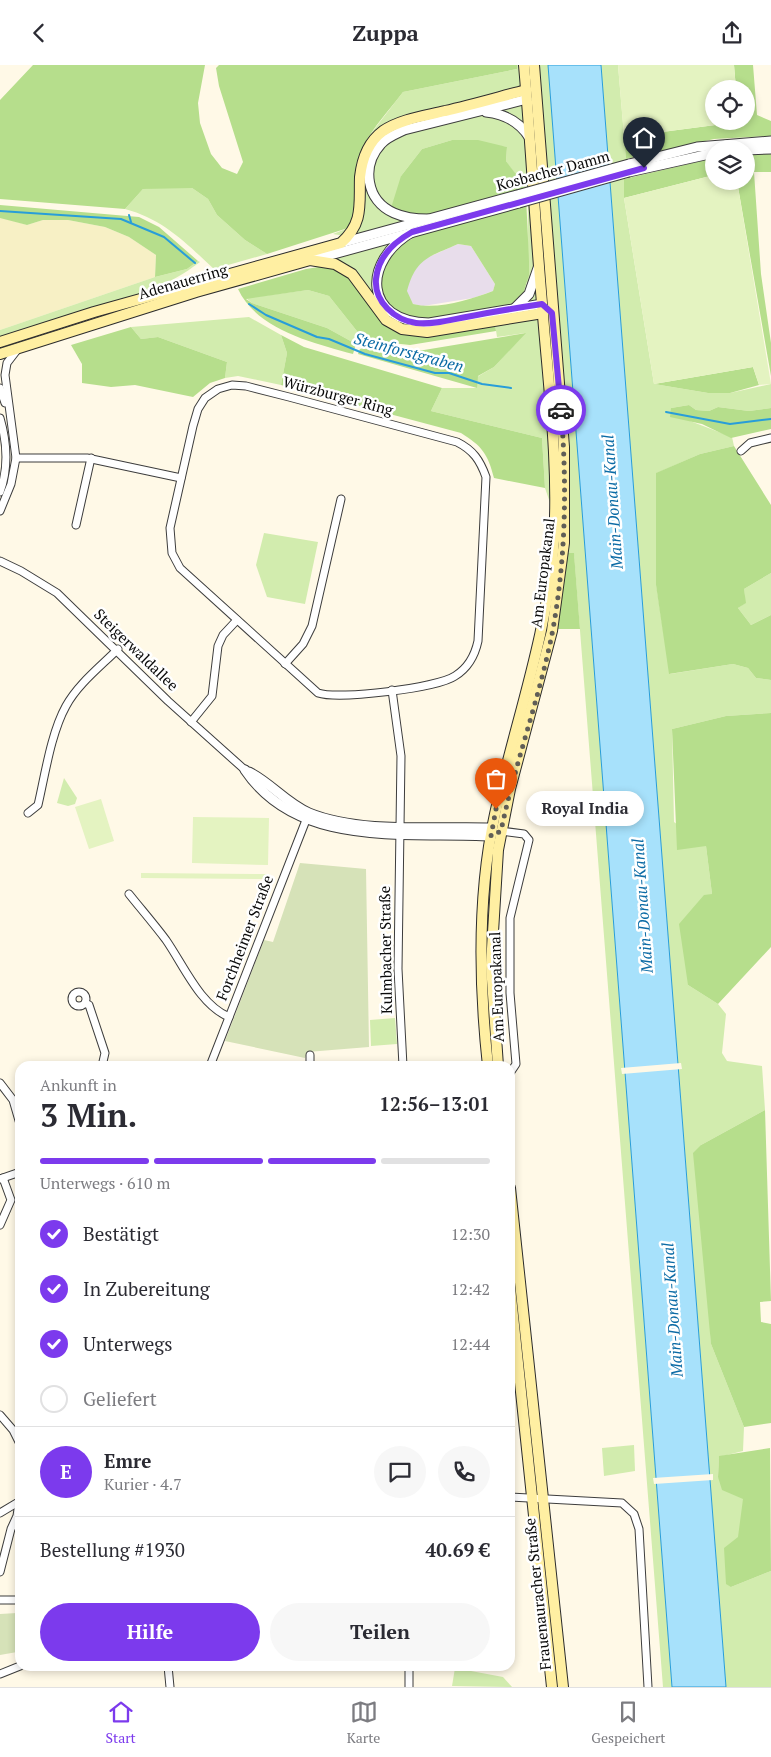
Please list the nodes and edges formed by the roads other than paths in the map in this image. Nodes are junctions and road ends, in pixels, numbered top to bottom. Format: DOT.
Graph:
graph roads {
  1 [pos="524,65"];
  2 [pos="534,65"];
  3 [pos="531,95"];
  4 [pos="479,112"];
  5 [pos="529,137"];
  6 [pos="771,141"];
  7 [pos="771,149"];
  8 [pos="755,150"];
  9 [pos="705,155"];
  10 [pos="629,168"];
  11 [pos="518,199"];
  12 [pos="428,219"];
  13 [pos="412,232"];
  14 [pos="374,238"];
  15 [pos="341,243"];
  16 [pos="310,260"];
  17 [pos="539,262"];
  18 [pos="236,278"];
  19 [pos="213,284"];
  20 [pos="515,308"];
  21 [pos="547,308"];
  22 [pos="0,342"];
  23 [pos="19,348"];
  24 [pos="0,354"];
  25 [pos="0,388"];
  26 [pos="0,418"];
  27 [pos="10,418"];
  28 [pos="771,438"];
  29 [pos="741,451"];
  30 [pos="16,458"];
  31 [pos="91,458"];
  32 [pos="181,478"];
  33 [pos="0,492"];
  34 [pos="341,499"];
  35 [pos="0,511"];
  36 [pos="76,525"];
  37 [pos="0,561"];
  38 [pos="237,621"];
  39 [pos="118,649"];
  40 [pos="285,664"];
  41 [pos="392,690"];
  42 [pos="191,722"];
  43 [pos="245,770"];
  44 [pos="28,813"];
  45 [pos="307,816"];
  46 [pos="400,829"];
  47 [pos="495,832"];
  48 [pos="129,894"];
  49 [pos="85,1003"];
  50 [pos="229,1017"];
  51 [pos="310,1055"];
  52 [pos="103,1061"];
  53 [pos="212,1061"];
  54 [pos="310,1061"];
  55 [pos="403,1061"];
  56 [pos="487,1061"];
  57 [pos="498,1061"];
  58 [pos="515,1068"];
  59 [pos="0,1083"];
  60 [pos="15,1106"];
  61 [pos="15,1174"];
  62 [pos="2,1178"];
  63 [pos="0,1225"];
  64 [pos="515,1247"];
  65 [pos="515,1325"];
  66 [pos="0,1415"];
  67 [pos="15,1434"];
  68 [pos="515,1497"];
  69 [pos="538,1498"];
  70 [pos="15,1504"];
  71 [pos="0,1513"];
  72 [pos="15,1520"];
  73 [pos="0,1572"];
  74 [pos="0,1600"];
  75 [pos="15,1600"];
  76 [pos="15,1668"];
  77 [pos="168,1671"];
  78 [pos="409,1671"];
  79 [pos="0,1673"];
  80 [pos="170,1687"];
  81 [pos="409,1687"];
  82 [pos="552,1687"];
  83 [pos="563,1687"];
  84 [pos="648,1687"];
  1 -- 3 [label="main road, Am Europakanal"];
  2 -- 3 [label="main road, Am Europakanal"];
  3 -- 4 [label="street"];
  3 -- 5 [label="main road, Am Europakanal"];
  3 -- 15 [label="main road"];
  3 -- 21 [label="main road, Am Europakanal"];
  4 -- 5 [label="street"];
  4 -- 12 [label="street"];
  5 -- 17 [label="main road, Am Europakanal"];
  6 -- 10 [label="street, Kosbacher Damm"];
  7 -- 8 [label="street"];
  9 -- 10 [label="street, Kosbacher Damm"];
  10 -- 11 [label="street, Kosbacher Damm, bridge"];
  11 -- 12 [label="street, Kosbacher Damm"];
  11 -- 13 [label="street, Kosbacher Damm"];
  12 -- 14 [label="street, Kosbacher Damm"];
  13 -- 14 [label="street, Kosbacher Damm"];
  13 -- 20 [label="street"];
  14 -- 15 [label="street, Adenauerring"];
  14 -- 16 [label="street, Adenauerring"];
  15 -- 18 [label="main road, Adenauerring"];
  16 -- 18 [label="main road, Adenauerring"];
  16 -- 21 [label="main road"];
  17 -- 20 [label="street"];
  17 -- 21 [label="main road, Am Europakanal"];
  18 -- 19 [label="main road, Adenauerring"];
  19 -- 22 [label="main road, Adenauerring"];
  19 -- 23 [label="main road, Adenauerring"];
  20 -- 21 [label="street"];
  21 -- 47 [label="main road, Am Europakanal"];
  23 -- 24 [label="main road, Adenauerring"];
  23 -- 27 [label="street"];
  25 -- 27 [label="street"];
  26 -- 33 [label="street"];
  27 -- 30 [label="street"];
  28 -- 29 [label="street"];
  30 -- 31 [label="street"];
  30 -- 35 [label="street"];
  31 -- 32 [label="street"];
  31 -- 36 [label="street"];
  32 -- 38 [label="street, Würzburger Ring"];
  32 -- 41 [label="street, Würzburger Ring"];
  34 -- 40 [label="street"];
  37 -- 39 [label="street, Steigerwaldallee"];
  38 -- 40 [label="street, Würzburger Ring"];
  38 -- 42 [label="street"];
  39 -- 42 [label="street, Steigerwaldallee"];
  39 -- 44 [label="street"];
  40 -- 41 [label="street, Würzburger Ring"];
  41 -- 46 [label="street, Kulmbacher Straße"];
  42 -- 43 [label="street, Steigerwaldallee"];
  43 -- 45 [label="street, Steigerwaldallee"];
  45 -- 46 [label="street, Steigerwaldallee"];
  45 -- 50 [label="street, Forchheimer Straße"];
  46 -- 47 [label="street, Steigerwaldallee"];
  46 -- 55 [label="street, Kulmbacher Straße"];
  47 -- 56 [label="main road, Am Europakanal"];
  47 -- 57 [label="main road, Am Europakanal"];
  47 -- 58 [label="street, Am Europakanal"];
  48 -- 50 [label="street"];
  49 -- 52 [label="street"];
  50 -- 53 [label="street, Forchheimer Straße"];
  51 -- 54 [label="street"];
  59 -- 60 [label="street"];
  61 -- 62 [label="street"];
  62 -- 63 [label="street"];
  64 -- 69 [label="main road"];
  65 -- 69 [label="main road"];
  66 -- 67 [label="street"];
  68 -- 69 [label="street"];
  69 -- 82 [label="main road, Frauenauracher Straße"];
  69 -- 83 [label="main road, Frauenauracher Straße"];
  69 -- 84 [label="street, Frauenauracher Straße"];
  70 -- 71 [label="street"];
  72 -- 73 [label="street"];
  74 -- 75 [label="street"];
  76 -- 79 [label="street"];
  77 -- 80 [label="street"];
  78 -- 81 [label="street"];
}
